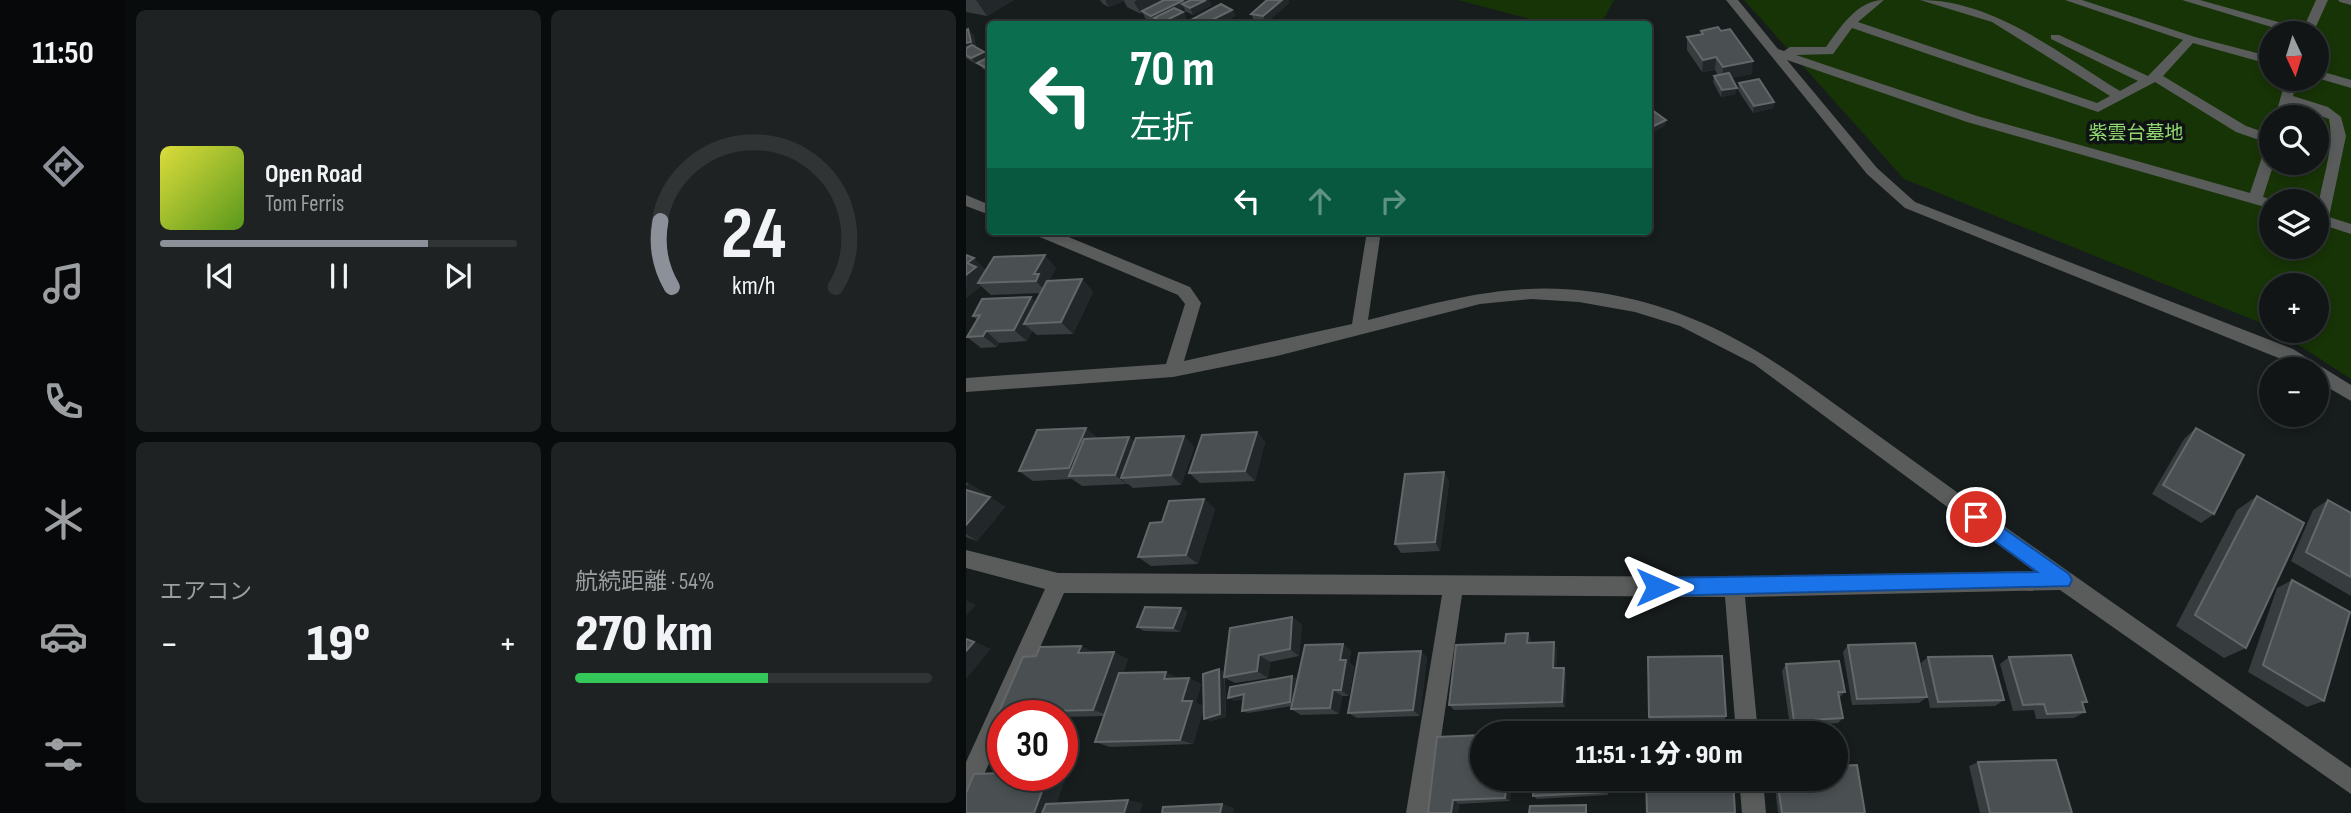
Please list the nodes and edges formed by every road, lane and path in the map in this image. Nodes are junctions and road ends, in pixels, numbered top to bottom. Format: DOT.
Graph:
graph roads {
  1 [pos="1732,0"];
  2 [pos="1878,0"];
  3 [pos="1926,0"];
  4 [pos="2071,0"];
  5 [pos="2188,0"];
  6 [pos="2322,0"];
  7 [pos="2344,0"];
  8 [pos="2351,2"];
  9 [pos="2095,3"];
  10 [pos="2209,3"];
  11 [pos="2267,21"];
  12 [pos="2311,21"];
  13 [pos="1850,23"];
  14 [pos="2055,37"];
  15 [pos="2191,39"];
  16 [pos="1776,51"];
  17 [pos="2259,57"];
  18 [pos="2329,78"];
  19 [pos="2152,79"];
  20 [pos="2351,84"];
  21 [pos="2288,91"];
  22 [pos="2120,97"];
  23 [pos="2287,98"];
  24 [pos="2285,105"];
  25 [pos="2259,135"];
  26 [pos="2263,175"];
  27 [pos="2326,189"];
  28 [pos="2255,199"];
  29 [pos="2259,200"];
  30 [pos="2329,222"];
  31 [pos="2351,229"];
  32 [pos="1050,235"];
  33 [pos="1373,235"];
  34 [pos="1359,328"];
  35 [pos="2292,357"];
  36 [pos="1173,370"];
  37 [pos="2329,380"];
  38 [pos="966,385"];
  39 [pos="2351,394"];
  40 [pos="966,559"];
  41 [pos="2063,580"];
  42 [pos="1058,583"];
  43 [pos="1453,587"];
  44 [pos="1734,587"];
  45 [pos="1746,721"];
  46 [pos="2351,782"];
  47 [pos="966,789"];
  48 [pos="1752,791"];
  49 [pos="1418,813"];
  50 [pos="1754,813"];
  1 -- 16 [label="street"];
  2 -- 13 [label="street"];
  3 -- 22 [label="street"];
  4 -- 9 [label="street"];
  5 -- 10 [label="street"];
  6 -- 12 [label="street"];
  7 -- 8 [label="street"];
  9 -- 15 [label="street"];
  10 -- 11 [label="street"];
  13 -- 16 [label="street"];
  13 -- 22 [label="street"];
  14 -- 19 [label="street"];
  15 -- 17 [label="street"];
  15 -- 19 [label="street"];
  16 -- 28 [label="street"];
  16 -- 35 [label="street"];
  18 -- 20 [label="street"];
  19 -- 22 [label="street"];
  19 -- 25 [label="street"];
  21 -- 23 [label="street"];
  23 -- 24 [label="street"];
  23 -- 27 [label="street"];
  26 -- 28 [label="street"];
  28 -- 29 [label="street"];
  30 -- 31 [label="street"];
  32 -- 36 [label="street"];
  33 -- 34 [label="street"];
  34 -- 36 [label="street"];
  34 -- 41 [label="street"];
  36 -- 38 [label="street"];
  37 -- 39 [label="street"];
  40 -- 42 [label="street"];
  41 -- 44 [label="street"];
  41 -- 46 [label="street"];
  42 -- 43 [label="street"];
  42 -- 47 [label="street"];
  43 -- 44 [label="street"];
  43 -- 49 [label="street"];
  44 -- 45 [label="street"];
  48 -- 50 [label="street"];
}
